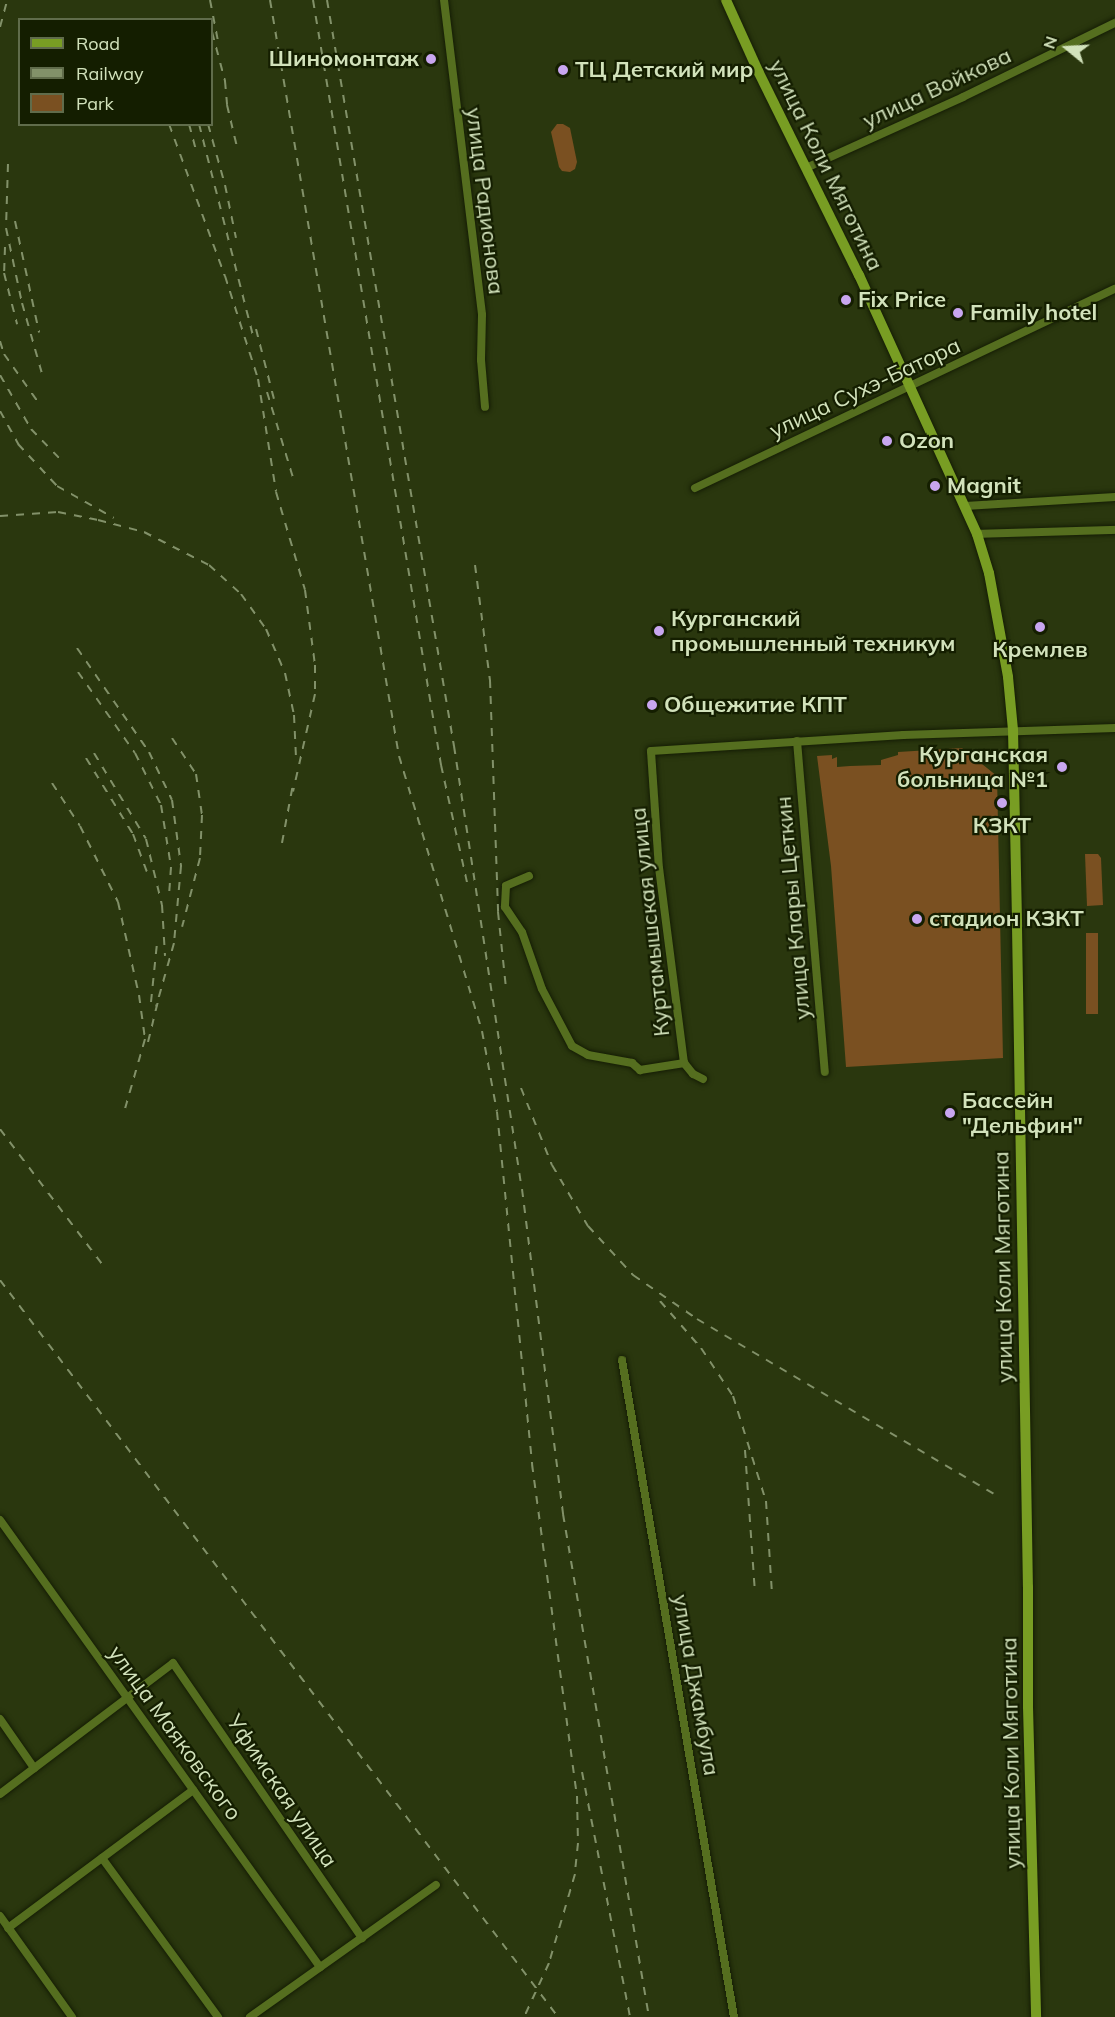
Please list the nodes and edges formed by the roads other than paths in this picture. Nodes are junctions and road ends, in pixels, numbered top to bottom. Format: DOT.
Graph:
graph roads {
  1 [pos="444,0"];
  2 [pos="726,0"];
  3 [pos="1115,23"];
  4 [pos="806,168"];
  5 [pos="1115,289"];
  6 [pos="909,386"];
  7 [pos="485,407"];
  8 [pos="695,488"];
  9 [pos="1115,497"];
  10 [pos="966,506"];
  11 [pos="1115,530"];
  12 [pos="978,534"];
  13 [pos="1115,728"];
  14 [pos="1013,730"];
  15 [pos="797,741"];
  16 [pos="529,876"];
  17 [pos="684,1063"];
  18 [pos="825,1072"];
  19 [pos="703,1079"];
  20 [pos="622,1359"];
  21 [pos="0,1520"];
  22 [pos="128,1698"];
  23 [pos="0,1719"];
  24 [pos="34,1768"];
  25 [pos="193,1790"];
  26 [pos="0,1794"];
  27 [pos="102,1858"];
  28 [pos="436,1885"];
  29 [pos="0,1916"];
  30 [pos="8,1928"];
  31 [pos="362,1938"];
  32 [pos="320,1967"];
  33 [pos="72,2017"];
  34 [pos="218,2017"];
  35 [pos="250,2017"];
  36 [pos="734,2017"];
  37 [pos="1036,2017"];
  1 -- 7 [label="street, улица Радионова"];
  2 -- 4 [label="main road, улица Коли Мяготина"];
  3 -- 4 [label="street, улица Войкова"];
  4 -- 6 [label="main road, улица Коли Мяготина"];
  5 -- 6 [label="street, улица Сухэ-Батора"];
  6 -- 8 [label="street, улица Сухэ-Батора"];
  6 -- 10 [label="main road, улица Коли Мяготина"];
  9 -- 10 [label="street"];
  10 -- 12 [label="main road, улица Коли Мяготина"];
  11 -- 12 [label="street"];
  12 -- 14 [label="main road, улица Коли Мяготина"];
  13 -- 14 [label="street"];
  14 -- 15 [label="street"];
  14 -- 37 [label="main road, улица Коли Мяготина"];
  15 -- 17 [label="street, Куртамышская улица"];
  15 -- 18 [label="street, улица Клары Цеткин"];
  16 -- 17 [label="street"];
  17 -- 19 [label="street, Куртамышская улица"];
  20 -- 36 [label="street, улица Джамбула"];
  21 -- 22 [label="street, улица Маяковского"];
  22 -- 24 [label="street"];
  22 -- 25 [label="street, улица Маяковского"];
  22 -- 31 [label="street, Уфимская улица"];
  23 -- 24 [label="street"];
  24 -- 26 [label="street"];
  25 -- 27 [label="street"];
  25 -- 32 [label="street, улица Маяковского"];
  27 -- 30 [label="street"];
  27 -- 34 [label="street"];
  28 -- 31 [label="street"];
  29 -- 30 [label="street"];
  30 -- 33 [label="street"];
  31 -- 32 [label="street"];
  32 -- 35 [label="street"];
}
